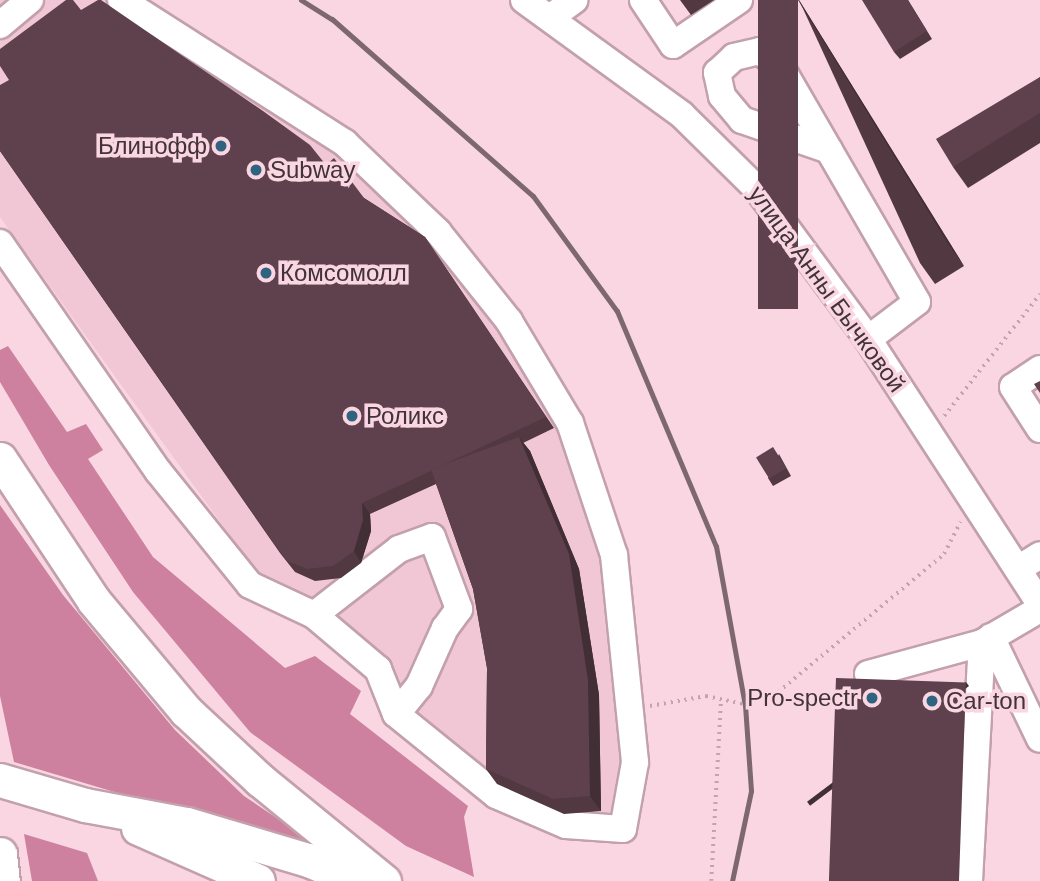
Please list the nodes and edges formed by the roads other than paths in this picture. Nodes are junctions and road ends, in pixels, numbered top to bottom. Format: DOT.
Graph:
graph roads {
  1 [pos="30,0"];
  2 [pos="121,0"];
  3 [pos="524,0"];
  4 [pos="574,0"];
  5 [pos="643,0"];
  6 [pos="739,0"];
  7 [pos="551,17"];
  8 [pos="0,25"];
  9 [pos="829,150"];
  10 [pos="0,243"];
  11 [pos="868,339"];
  12 [pos="1040,369"];
  13 [pos="1040,429"];
  14 [pos="4,464"];
  15 [pos="1040,555"];
  16 [pos="1018,569"];
  17 [pos="1040,607"];
  18 [pos="314,615"];
  19 [pos="987,640"];
  20 [pos="868,674"];
  21 [pos="396,714"];
  22 [pos="1040,738"];
  23 [pos="0,780"];
  24 [pos="85,805"];
  25 [pos="0,854"];
  26 [pos="3,881"];
  27 [pos="258,881"];
  28 [pos="359,881"];
  29 [pos="383,881"];
  30 [pos="969,881"];
  1 -- 8 [label="street"];
  2 -- 21 [label="street"];
  3 -- 7 [label="street, улица Анны Бычковой"];
  4 -- 7 [label="street"];
  5 -- 6 [label="street"];
  7 -- 11 [label="street, улица Анны Бычковой"];
  9 -- 11 [label="street"];
  10 -- 18 [label="street"];
  11 -- 16 [label="street, улица Анны Бычковой"];
  12 -- 13 [label="street"];
  14 -- 29 [label="main road"];
  15 -- 16 [label="street"];
  16 -- 17 [label="street, улица Анны Бычковой"];
  17 -- 19 [label="street"];
  18 -- 21 [label="street"];
  18 -- 21 [label="street"];
  19 -- 20 [label="street"];
  19 -- 22 [label="street"];
  19 -- 30 [label="street"];
  23 -- 24 [label="main road"];
  24 -- 27 [label="main road"];
  24 -- 28 [label="main road"];
  25 -- 26 [label="main road"];
}
